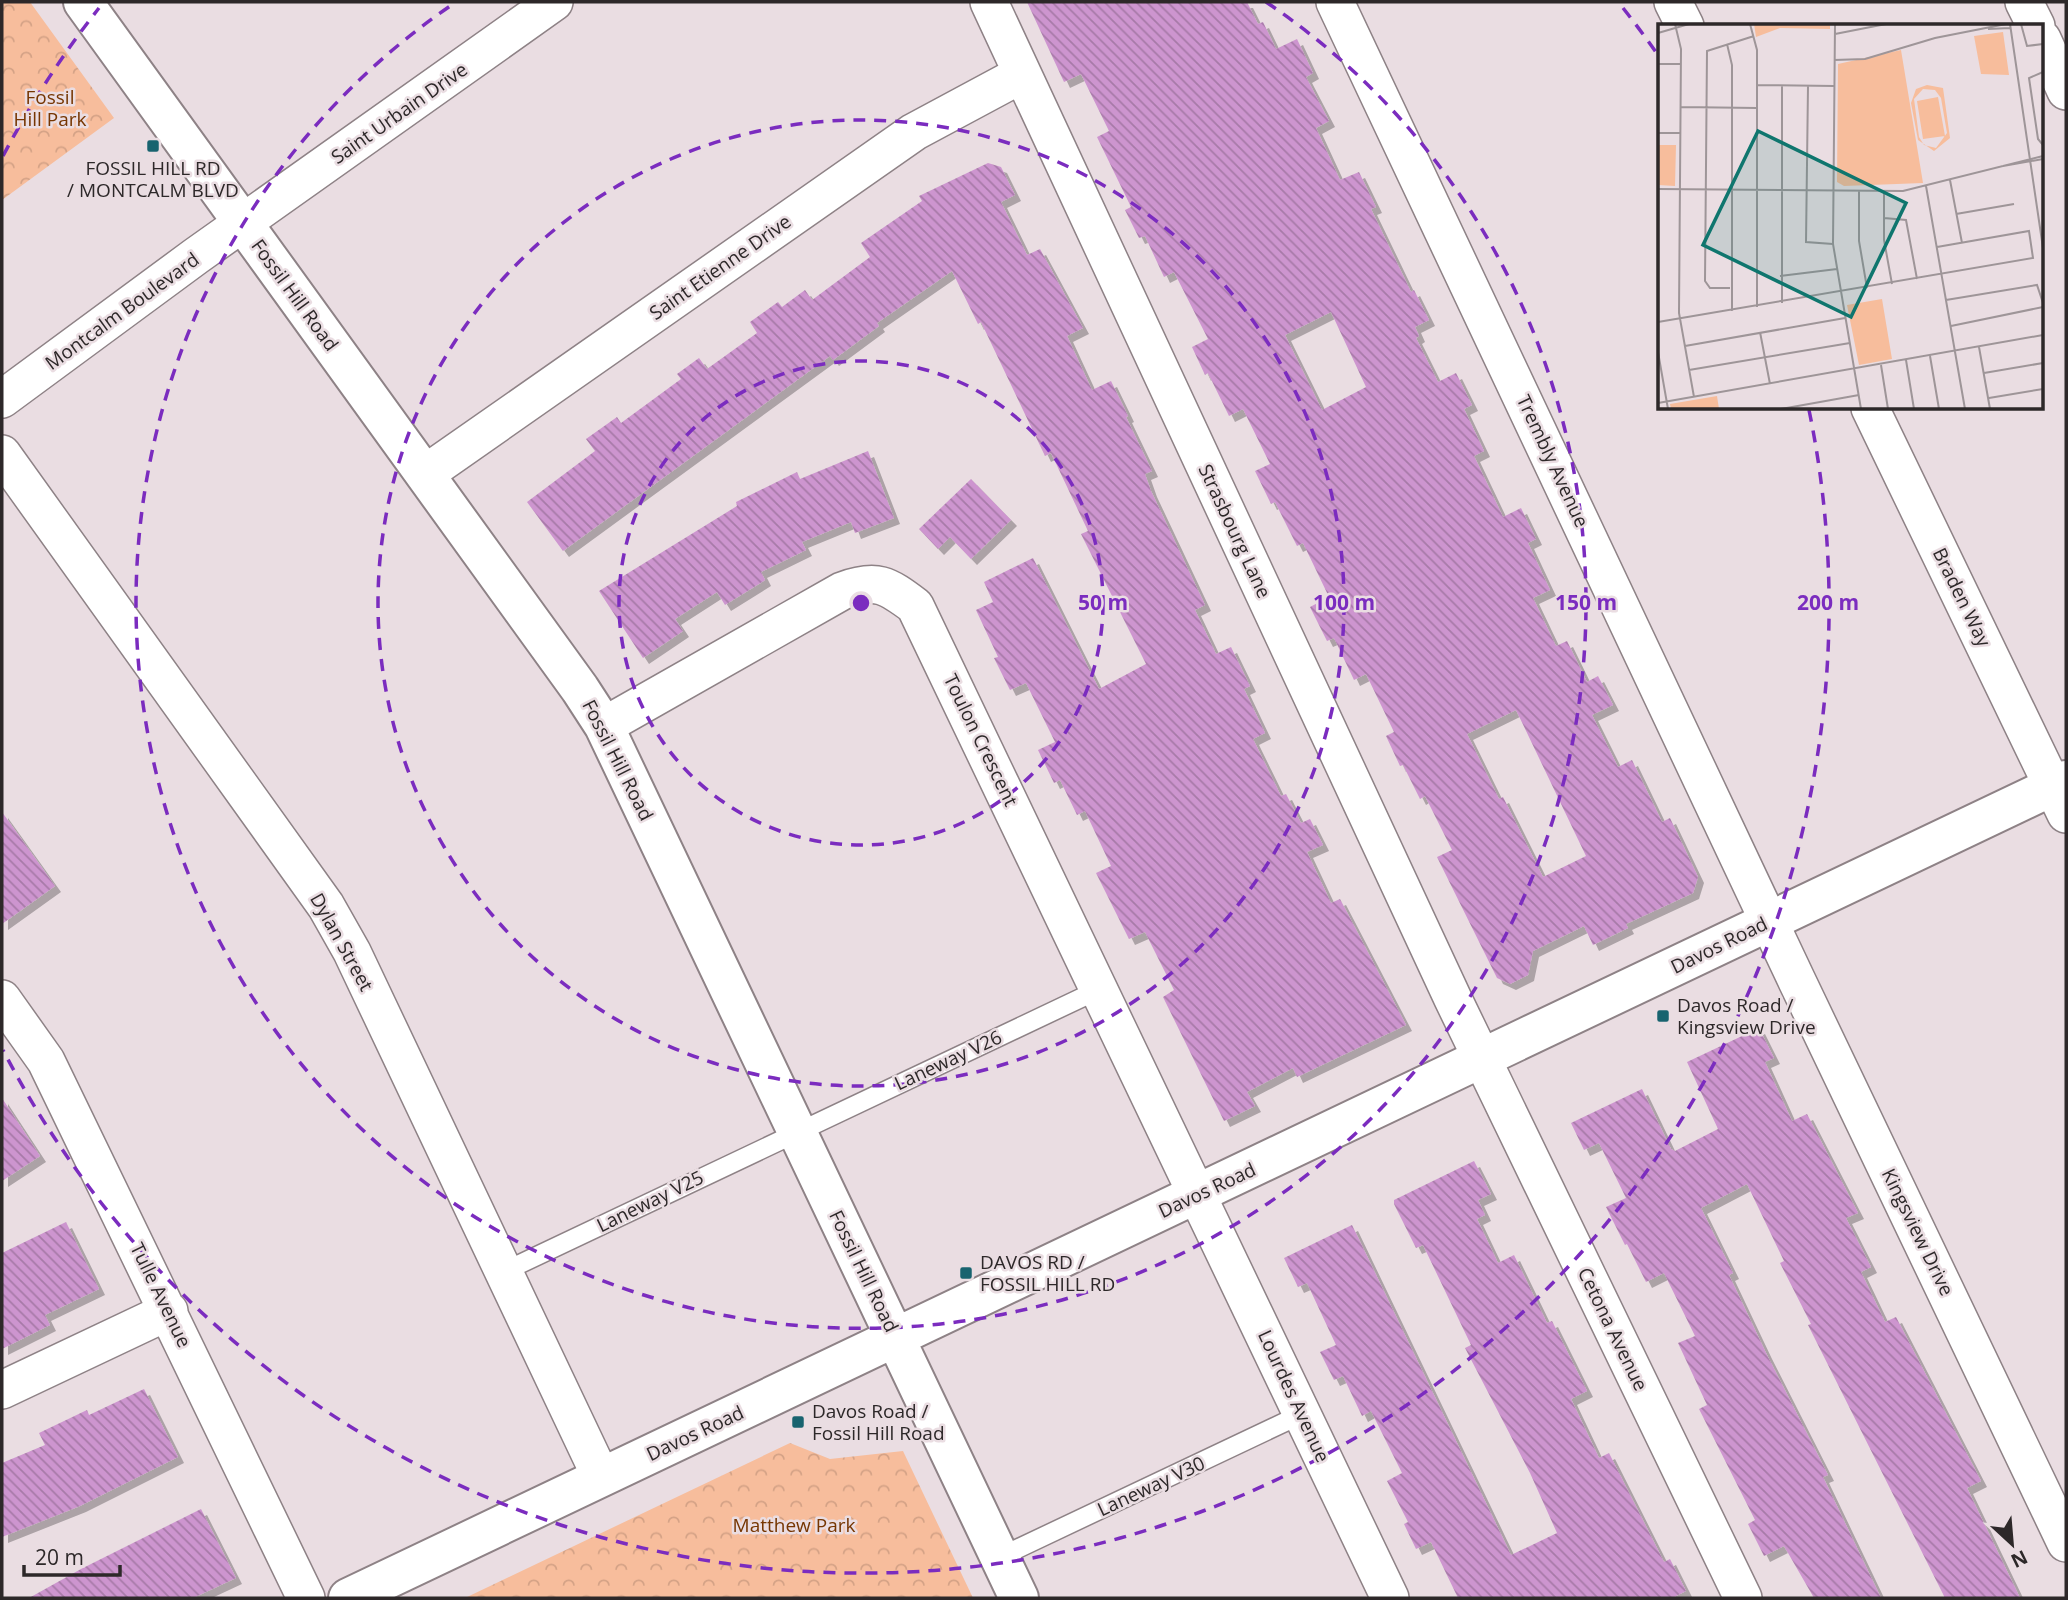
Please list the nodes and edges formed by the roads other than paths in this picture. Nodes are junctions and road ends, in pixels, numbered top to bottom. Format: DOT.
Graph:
graph roads {
  1 [pos="83,2"];
  2 [pos="554,2"];
  3 [pos="989,2"];
  4 [pos="1335,2"];
  5 [pos="1673,2"];
  6 [pos="2024,2"];
  7 [pos="1684,24"];
  8 [pos="2035,24"];
  9 [pos="2044,43"];
  10 [pos="1022,74"];
  11 [pos="2066,90"];
  12 [pos="243,223"];
  13 [pos="2,399"];
  14 [pos="1871,410"];
  15 [pos="2,454"];
  16 [pos="425,474"];
  17 [pos="604,726"];
  18 [pos="2062,794"];
  19 [pos="1769,921"];
  20 [pos="1100,989"];
  21 [pos="2,999"];
  22 [pos="1482,1059"];
  23 [pos="797,1131"];
  24 [pos="1197,1195"];
  25 [pos="503,1272"];
  26 [pos="170,1311"];
  27 [pos="895,1337"];
  28 [pos="2,1390"];
  29 [pos="1302,1414"];
  30 [pos="601,1477"];
  31 [pos="2066,1543"];
  32 [pos="1000,1557"];
  33 [pos="306,1598"];
  34 [pos="348,1598"];
  35 [pos="1019,1598"];
  36 [pos="1390,1598"];
  37 [pos="1743,1598"];
  1 -- 12 [label="street, Fossil Hill Road"];
  2 -- 12 [label="street, Saint Urbain Drive"];
  3 -- 10 [label="street, Strasbourg Lane"];
  4 -- 19 [label="street, Trembly Avenue"];
  5 -- 7 [label="street"];
  6 -- 8 [label="street"];
  9 -- 11 [label="street"];
  10 -- 16 [label="street, Saint Etienne Drive"];
  10 -- 22 [label="street, Strasbourg Lane"];
  12 -- 13 [label="street, Montcalm Boulevard"];
  12 -- 16 [label="street, Fossil Hill Road"];
  14 -- 18 [label="street, Braden Way"];
  15 -- 25 [label="street, Dylan Street"];
  16 -- 17 [label="street, Fossil Hill Road"];
  17 -- 20 [label="street, Toulon Crescent"];
  17 -- 23 [label="street, Fossil Hill Road"];
  18 -- 19 [label="street, Davos Road"];
  19 -- 22 [label="street, Davos Road"];
  19 -- 31 [label="street, Kingsview Drive"];
  20 -- 23 [label="lane, Laneway V26"];
  20 -- 24 [label="street, Toulon Crescent"];
  21 -- 26 [label="street, Tulle Avenue"];
  22 -- 24 [label="street, Davos Road"];
  22 -- 37 [label="street, Cetona Avenue"];
  23 -- 25 [label="lane, Laneway V25"];
  23 -- 27 [label="street, Fossil Hill Road"];
  24 -- 27 [label="street, Davos Road"];
  24 -- 29 [label="street, Lourdes Avenue"];
  25 -- 30 [label="street, Dylan Street"];
  26 -- 28 [label="street"];
  26 -- 33 [label="street, Tulle Avenue"];
  27 -- 30 [label="street, Davos Road"];
  27 -- 32 [label="street, Fossil Hill Road"];
  29 -- 32 [label="lane, Laneway V30"];
  29 -- 36 [label="street, Lourdes Avenue"];
  30 -- 34 [label="street, Davos Road"];
  32 -- 35 [label="street, Fossil Hill Road"];
}
